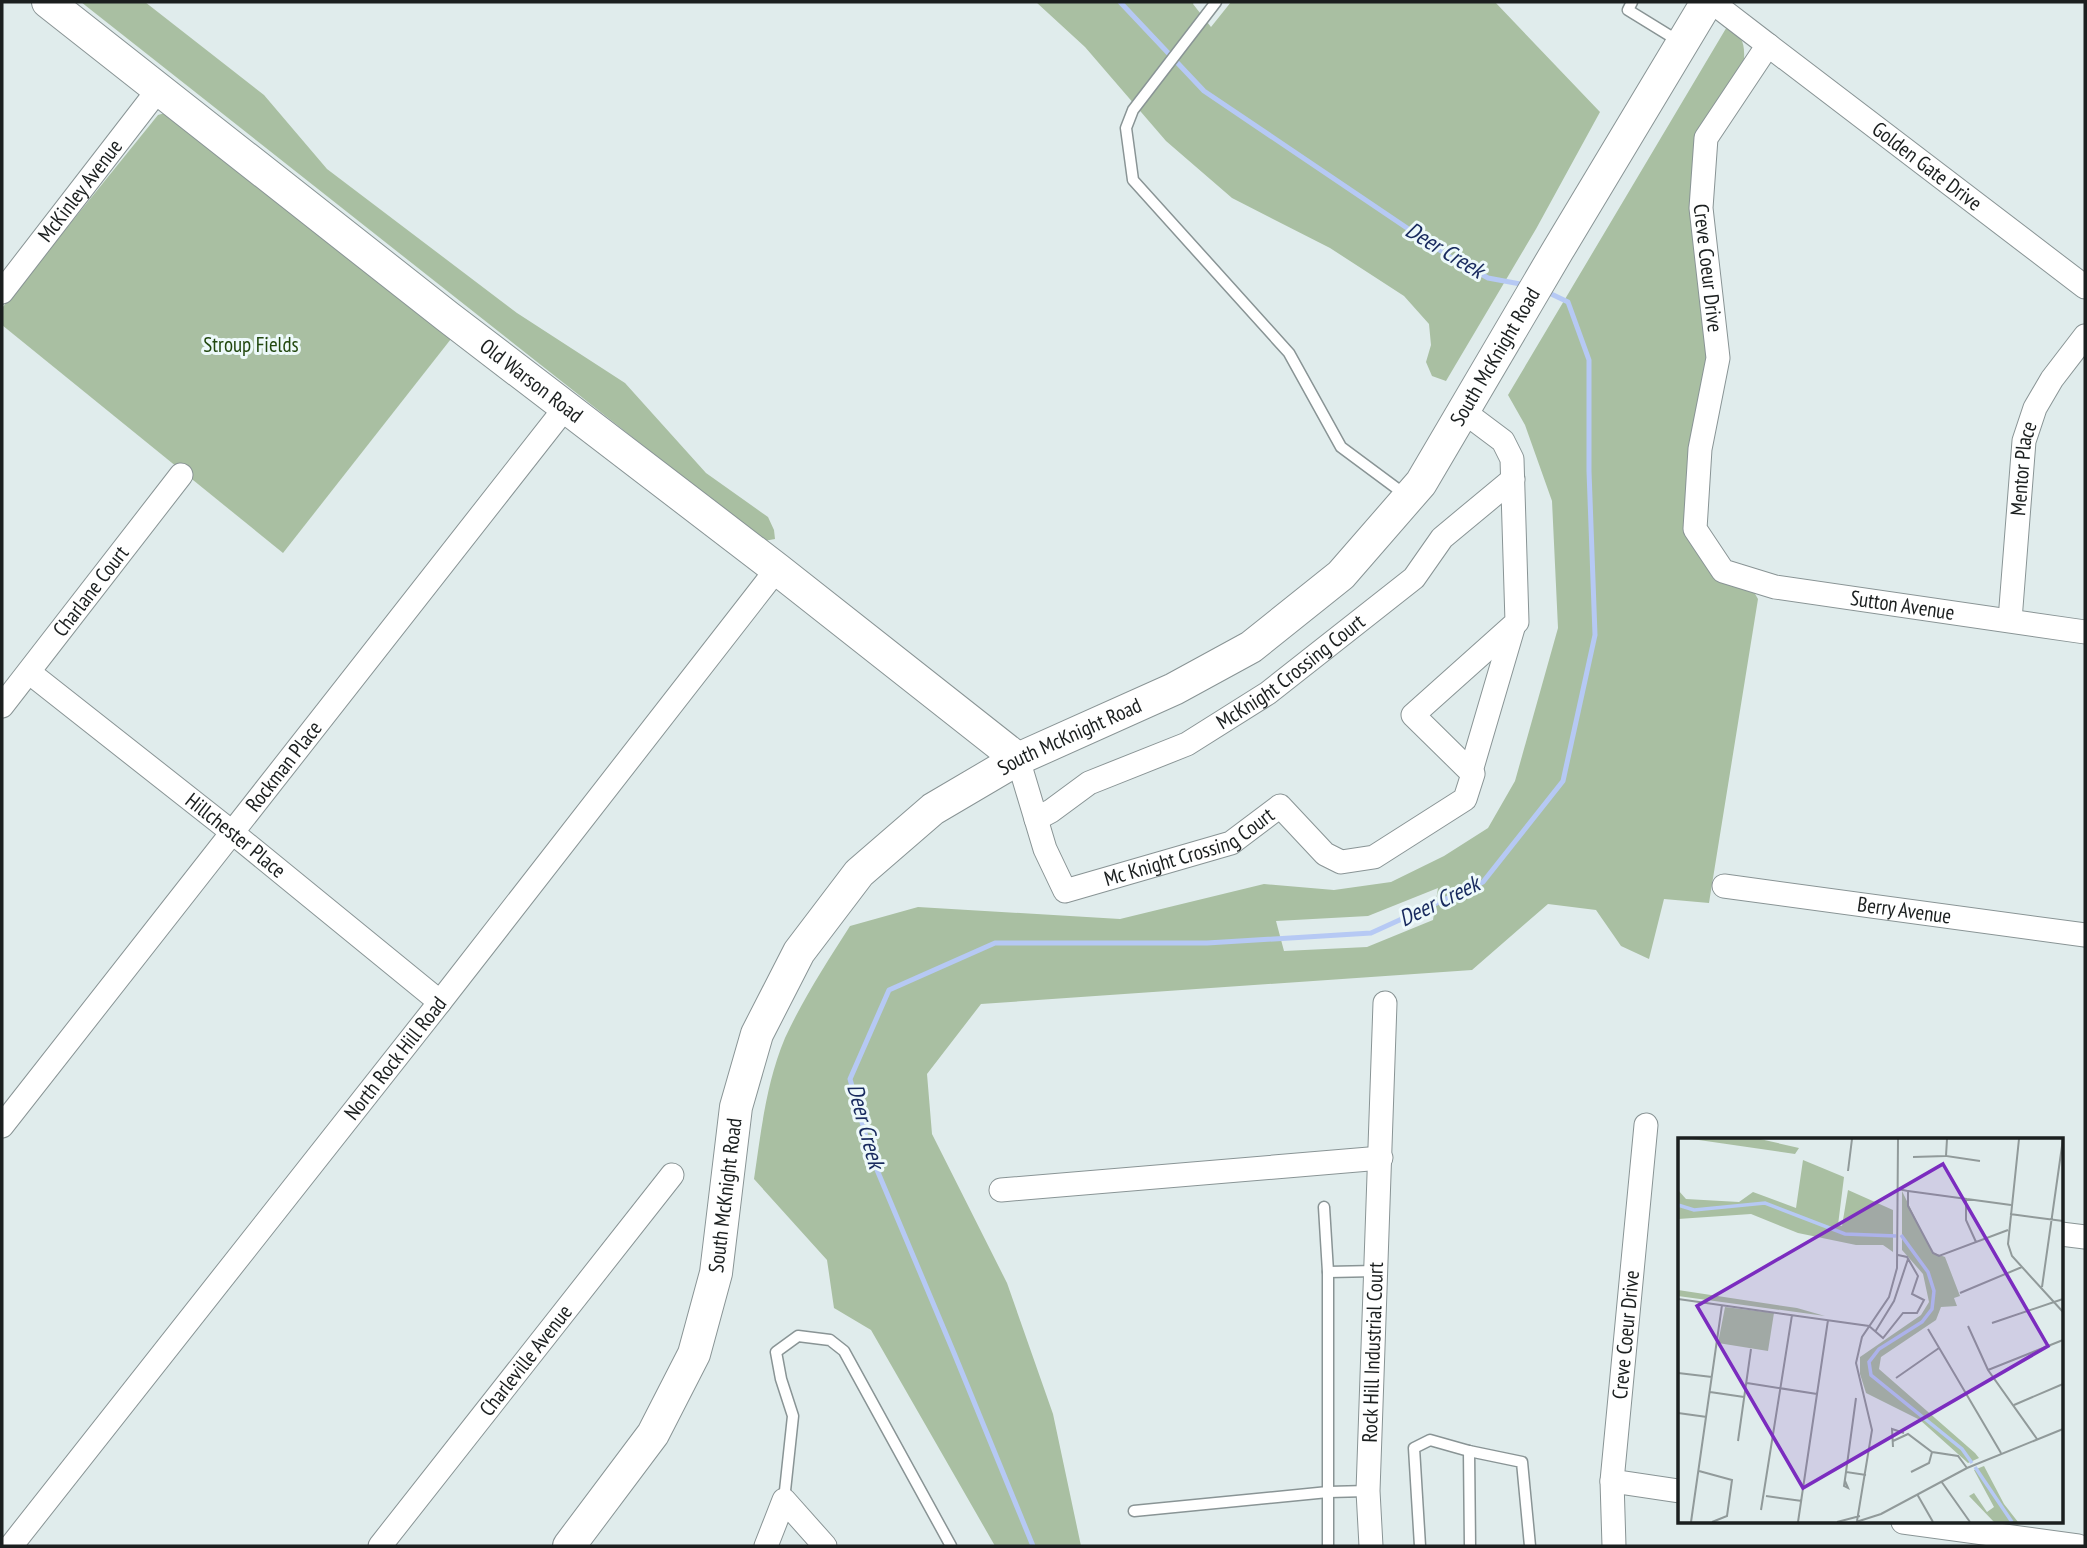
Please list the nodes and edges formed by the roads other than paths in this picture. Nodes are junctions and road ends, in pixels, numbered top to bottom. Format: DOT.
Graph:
graph roads {
  1 [pos="48,2"];
  2 [pos="1216,2"];
  3 [pos="1632,2"];
  4 [pos="1710,2"];
  5 [pos="1682,43"];
  6 [pos="1768,45"];
  7 [pos="158,90"];
  8 [pos="2085,287"];
  9 [pos="2,292"];
  10 [pos="2085,336"];
  11 [pos="565,408"];
  12 [pos="1463,411"];
  13 [pos="181,475"];
  14 [pos="1513,479"];
  15 [pos="1409,498"];
  16 [pos="777,569"];
  17 [pos="1723,571"];
  18 [pos="2010,620"];
  19 [pos="1514,625"];
  20 [pos="2085,632"];
  21 [pos="30,673"];
  22 [pos="2,706"];
  23 [pos="1018,759"];
  24 [pos="1471,771"];
  25 [pos="1036,819"];
  26 [pos="233,833"];
  27 [pos="1724,886"];
  28 [pos="2085,935"];
  29 [pos="440,1002"];
  30 [pos="1385,1003"];
  31 [pos="1646,1125"];
  32 [pos="2,1126"];
  33 [pos="1381,1158"];
  34 [pos="672,1175"];
  35 [pos="1001,1190"];
  36 [pos="1324,1207"];
  37 [pos="2062,1234"];
  38 [pos="2085,1237"];
  39 [pos="1376,1270"];
  40 [pos="1328,1272"];
  41 [pos="1469,1451"];
  42 [pos="1612,1481"];
  43 [pos="1678,1490"];
  44 [pos="1368,1491"];
  45 [pos="1328,1492"];
  46 [pos="784,1500"];
  47 [pos="1135,1511"];
  48 [pos="1918,1524"];
  49 [pos="10,1546"];
  50 [pos="380,1546"];
  51 [pos="569,1546"];
  52 [pos="766,1546"];
  53 [pos="825,1546"];
  54 [pos="951,1546"];
  55 [pos="1328,1546"];
  56 [pos="1371,1546"];
  57 [pos="1420,1546"];
  58 [pos="1470,1546"];
  59 [pos="1530,1546"];
  60 [pos="1614,1546"];
  61 [pos="2078,1546"];
  1 -- 7 [label="main road, Old Warson Road"];
  2 -- 15 [label="lane"];
  3 -- 5 [label="lane"];
  4 -- 5 [label="main road, South McKnight Road"];
  4 -- 6 [label="street"];
  5 -- 12 [label="main road, South McKnight Road"];
  6 -- 8 [label="street, Golden Gate Drive"];
  6 -- 17 [label="street, Creve Coeur Drive"];
  7 -- 9 [label="street, McKinley Avenue"];
  7 -- 11 [label="main road, Old Warson Road"];
  10 -- 18 [label="street, Mentor Place"];
  11 -- 16 [label="main road, Old Warson Road"];
  11 -- 26 [label="street, Rockman Place"];
  12 -- 14 [label="street, Mc Knight Crossing Court"];
  12 -- 15 [label="main road, South McKnight Road"];
  13 -- 21 [label="street, Charlane Court"];
  14 -- 19 [label="street, Mc Knight Crossing Court"];
  14 -- 25 [label="street, McKnight Crossing Court"];
  15 -- 23 [label="main road, South McKnight Road"];
  16 -- 23 [label="main road, Old Warson Road"];
  16 -- 29 [label="street, North Rock Hill Road"];
  17 -- 18 [label="street, Sutton Avenue"];
  18 -- 20 [label="street, Sutton Avenue"];
  19 -- 24 [label="street, Mc Knight Crossing Court"];
  19 -- 24 [label="street"];
  21 -- 22 [label="street, Charlane Court"];
  21 -- 26 [label="street, Hillchester Place"];
  23 -- 25 [label="street, Mc Knight Crossing Court"];
  23 -- 51 [label="main road, South McKnight Road"];
  24 -- 25 [label="street, Mc Knight Crossing Court"];
  26 -- 29 [label="street, Hillchester Place"];
  26 -- 32 [label="street, Rockman Place"];
  27 -- 28 [label="street, Berry Avenue"];
  29 -- 49 [label="street, North Rock Hill Road"];
  30 -- 33 [label="street, Rock Hill Industrial Court"];
  31 -- 42 [label="street, Creve Coeur Drive"];
  33 -- 35 [label="street"];
  33 -- 39 [label="street, Rock Hill Industrial Court"];
  34 -- 50 [label="street, Charleville Avenue"];
  36 -- 40 [label="lane"];
  37 -- 38 [label="street"];
  39 -- 40 [label="lane"];
  39 -- 44 [label="street, Rock Hill Industrial Court"];
  40 -- 45 [label="lane"];
  41 -- 57 [label="lane"];
  41 -- 58 [label="lane"];
  41 -- 59 [label="lane"];
  42 -- 43 [label="street"];
  42 -- 60 [label="street, Creve Coeur Drive"];
  44 -- 45 [label="lane"];
  44 -- 56 [label="street, Rock Hill Industrial Court"];
  45 -- 47 [label="lane"];
  45 -- 55 [label="lane"];
  46 -- 52 [label="street"];
  46 -- 53 [label="street"];
  46 -- 54 [label="lane"];
  48 -- 61 [label="street"];
}
